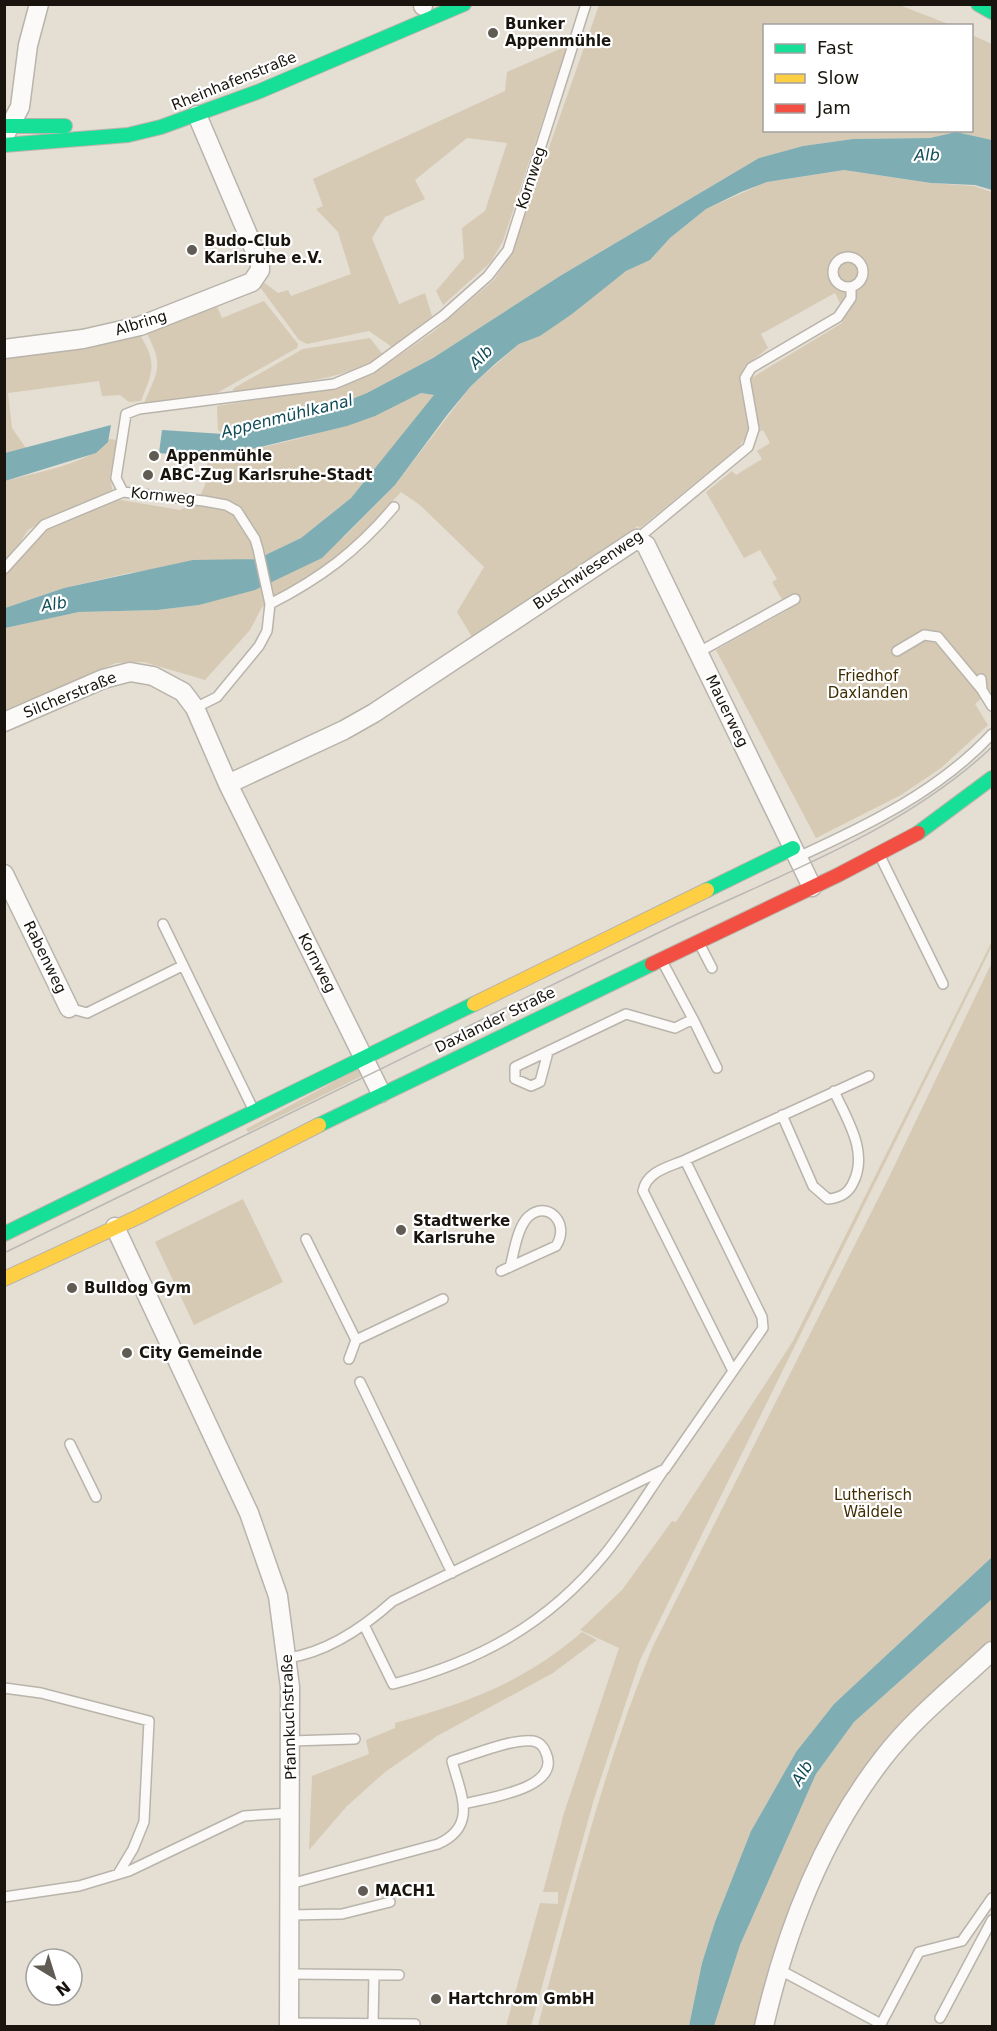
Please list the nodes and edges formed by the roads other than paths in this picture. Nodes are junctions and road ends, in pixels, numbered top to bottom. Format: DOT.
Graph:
graph roads {
  1 [pos="39,4"];
  2 [pos="464,4"];
  3 [pos="586,4"];
  4 [pos="978,4"];
  5 [pos="424,5"];
  6 [pos="993,12"];
  7 [pos="171,108"];
  8 [pos="198,115"];
  9 [pos="105,123"];
  10 [pos="7,129"];
  11 [pos="4,145"];
  12 [pos="851,288"];
  13 [pos="4,350"];
  14 [pos="123,492"];
  15 [pos="394,507"];
  16 [pos="637,539"];
  17 [pos="4,569"];
  18 [pos="795,599"];
  19 [pos="270,604"];
  20 [pos="897,651"];
  21 [pos="699,652"];
  22 [pos="981,678"];
  23 [pos="982,690"];
  24 [pos="993,706"];
  25 [pos="195,708"];
  26 [pos="4,722"];
  27 [pos="993,734"];
  28 [pos="993,778"];
  29 [pos="228,784"];
  30 [pos="796,853"];
  31 [pos="879,854"];
  32 [pos="4,874"];
  33 [pos="812,887"];
  34 [pos="163,924"];
  35 [pos="698,940"];
  36 [pos="661,959"];
  37 [pos="182,966"];
  38 [pos="712,968"];
  39 [pos="943,984"];
  40 [pos="69,1008"];
  41 [pos="693,1019"];
  42 [pos="548,1052"];
  43 [pos="365,1058"];
  44 [pos="717,1068"];
  45 [pos="869,1076"];
  46 [pos="834,1091"];
  47 [pos="381,1093"];
  48 [pos="255,1112"];
  49 [pos="782,1116"];
  50 [pos="685,1160"];
  51 [pos="115,1227"];
  52 [pos="4,1234"];
  53 [pos="306,1239"];
  54 [pos="505,1269"];
  55 [pos="4,1279"];
  56 [pos="443,1299"];
  57 [pos="356,1340"];
  58 [pos="349,1359"];
  59 [pos="732,1369"];
  60 [pos="360,1382"];
  61 [pos="70,1444"];
  62 [pos="665,1469"];
  63 [pos="96,1497"];
  64 [pos="452,1573"];
  65 [pos="365,1627"];
  66 [pos="993,1651"];
  67 [pos="288,1658"];
  68 [pos="4,1688"];
  69 [pos="355,1739"];
  70 [pos="291,1741"];
  71 [pos="464,1804"];
  72 [pos="291,1813"];
  73 [pos="117,1874"];
  74 [pos="290,1884"];
  75 [pos="4,1897"];
  76 [pos="993,1898"];
  77 [pos="390,1902"];
  78 [pos="290,1915"];
  79 [pos="993,1920"];
  80 [pos="780,1970"];
  81 [pos="290,1974"];
  82 [pos="374,1975"];
  83 [pos="399,1975"];
  84 [pos="940,2018"];
  85 [pos="373,2024"];
  86 [pos="415,2024"];
  87 [pos="290,2025"];
  88 [pos="765,2026"];
  1 -- 10 [label="street"];
  2 -- 8 [label="street, Rheinhafenstraße"];
  3 -- 14 [label="lane, Kornweg"];
  4 -- 6 [label="street"];
  5 -- 7 [label="street, Rheinhafenstraße"];
  8 -- 11 [label="street, Rheinhafenstraße"];
  8 -- 13 [label="street, Albring"];
  9 -- 10 [label="street"];
  12 -- 16 [label="lane, Buschwiesenweg"];
  14 -- 17 [label="lane"];
  14 -- 19 [label="lane, Kornweg"];
  15 -- 19 [label="lane"];
  16 -- 21 [label="street, Mauerweg"];
  16 -- 29 [label="street, Buschwiesenweg"];
  18 -- 21 [label="lane"];
  19 -- 25 [label="lane, Kornweg"];
  20 -- 23 [label="lane"];
  21 -- 30 [label="street, Mauerweg"];
  22 -- 23 [label="lane"];
  23 -- 24 [label="lane"];
  25 -- 26 [label="street, Silcherstraße"];
  25 -- 29 [label="street, Kornweg"];
  27 -- 30 [label="lane, Daxlander Straße"];
  28 -- 31 [label="street, Daxlander Straße"];
  29 -- 43 [label="street, Kornweg"];
  30 -- 33 [label="street, Mauerweg"];
  30 -- 43 [label="street, Daxlander Straße"];
  31 -- 33 [label="street, Daxlander Straße"];
  31 -- 39 [label="lane"];
  32 -- 40 [label="street, Rabenweg"];
  33 -- 35 [label="street, Daxlander Straße"];
  34 -- 37 [label="lane"];
  35 -- 36 [label="street, Daxlander Straße"];
  35 -- 38 [label="lane"];
  36 -- 41 [label="lane"];
  36 -- 47 [label="street, Daxlander Straße"];
  37 -- 40 [label="lane"];
  37 -- 48 [label="lane"];
  41 -- 42 [label="lane"];
  41 -- 44 [label="lane"];
  43 -- 47 [label="street, Kornweg"];
  43 -- 48 [label="street, Daxlander Straße"];
  45 -- 46 [label="lane"];
  46 -- 49 [label="lane"];
  46 -- 49 [label="lane"];
  47 -- 51 [label="street, Daxlander Straße"];
  48 -- 52 [label="street, Daxlander Straße"];
  49 -- 50 [label="lane"];
  50 -- 59 [label="lane"];
  50 -- 59 [label="lane"];
  51 -- 55 [label="street, Daxlander Straße"];
  51 -- 67 [label="street, Pfannkuchstraße"];
  53 -- 57 [label="lane"];
  54 -- 54 [label="lane"];
  56 -- 57 [label="lane"];
  57 -- 58 [label="lane"];
  59 -- 62 [label="lane"];
  60 -- 64 [label="lane"];
  61 -- 63 [label="lane"];
  62 -- 64 [label="lane"];
  62 -- 65 [label="lane"];
  64 -- 65 [label="lane"];
  65 -- 67 [label="lane"];
  66 -- 80 [label="street"];
  67 -- 70 [label="street, Pfannkuchstraße"];
  68 -- 73 [label="lane"];
  69 -- 70 [label="lane"];
  70 -- 72 [label="street, Pfannkuchstraße"];
  71 -- 71 [label="lane"];
  71 -- 74 [label="lane"];
  72 -- 73 [label="lane"];
  72 -- 74 [label="street, Pfannkuchstraße"];
  73 -- 75 [label="lane"];
  74 -- 78 [label="street, Pfannkuchstraße"];
  76 -- 80 [label="lane"];
  77 -- 78 [label="lane"];
  78 -- 81 [label="street, Pfannkuchstraße"];
  79 -- 84 [label="lane"];
  80 -- 88 [label="street"];
  81 -- 82 [label="lane"];
  81 -- 87 [label="street, Pfannkuchstraße"];
  82 -- 83 [label="lane"];
  82 -- 85 [label="lane"];
  85 -- 86 [label="lane"];
  85 -- 87 [label="lane"];
}
